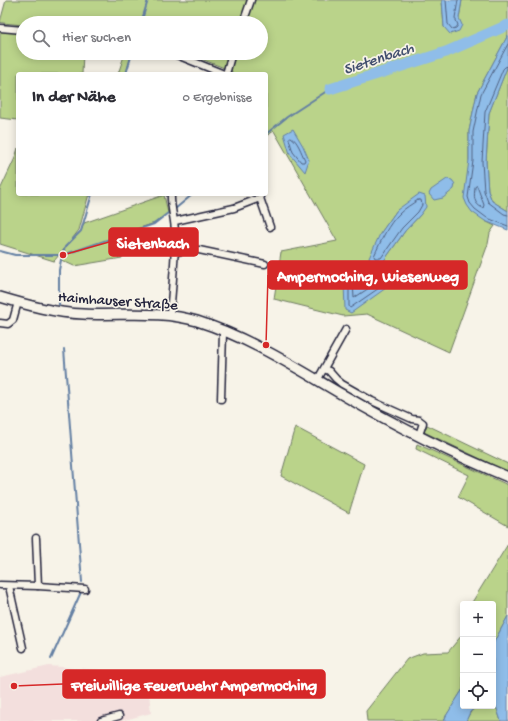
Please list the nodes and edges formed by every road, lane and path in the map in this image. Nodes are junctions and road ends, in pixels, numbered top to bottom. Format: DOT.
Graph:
graph roads {
  1 [pos="251,0"];
  2 [pos="245,16"];
  3 [pos="0,28"];
  4 [pos="16,29"];
  5 [pos="190,60"];
  6 [pos="230,60"];
  7 [pos="220,72"];
  8 [pos="226,72"];
  9 [pos="172,196"];
  10 [pos="259,196"];
  11 [pos="175,221"];
  12 [pos="270,227"];
  13 [pos="174,253"];
  14 [pos="264,264"];
  15 [pos="0,297"];
  16 [pos="18,302"];
  17 [pos="170,315"];
  18 [pos="0,323"];
  19 [pos="346,329"];
  20 [pos="225,330"];
  21 [pos="324,369"];
  22 [pos="318,379"];
  23 [pos="221,399"];
  24 [pos="419,435"];
  25 [pos="508,477"];
  26 [pos="36,538"];
  27 [pos="0,585"];
  28 [pos="9,586"];
  29 [pos="38,586"];
  30 [pos="85,589"];
  31 [pos="23,648"];
  32 [pos="119,716"];
  33 [pos="101,721"];
  1 -- 2 [label="street"];
  3 -- 4 [label="street"];
  5 -- 7 [label="street"];
  6 -- 8 [label="street"];
  9 -- 11 [label="street"];
  10 -- 11 [label="street"];
  10 -- 12 [label="street"];
  11 -- 13 [label="street"];
  13 -- 14 [label="street"];
  13 -- 17 [label="street"];
  15 -- 16 [label="main road, Haimhauser Straße"];
  16 -- 17 [label="main road, Haimhauser Straße"];
  16 -- 18 [label="street"];
  17 -- 20 [label="main road, Haimhauser Straße"];
  19 -- 21 [label="street"];
  20 -- 22 [label="main road, Haimhauser Straße"];
  20 -- 23 [label="street"];
  21 -- 22 [label="street"];
  21 -- 24 [label="street"];
  22 -- 24 [label="main road, Haimhauser Straße"];
  24 -- 25 [label="main road, Haimhauser Straße"];
  26 -- 29 [label="street"];
  27 -- 28 [label="street"];
  28 -- 29 [label="street"];
  28 -- 31 [label="street"];
  29 -- 30 [label="street"];
  32 -- 33 [label="street"];
}
